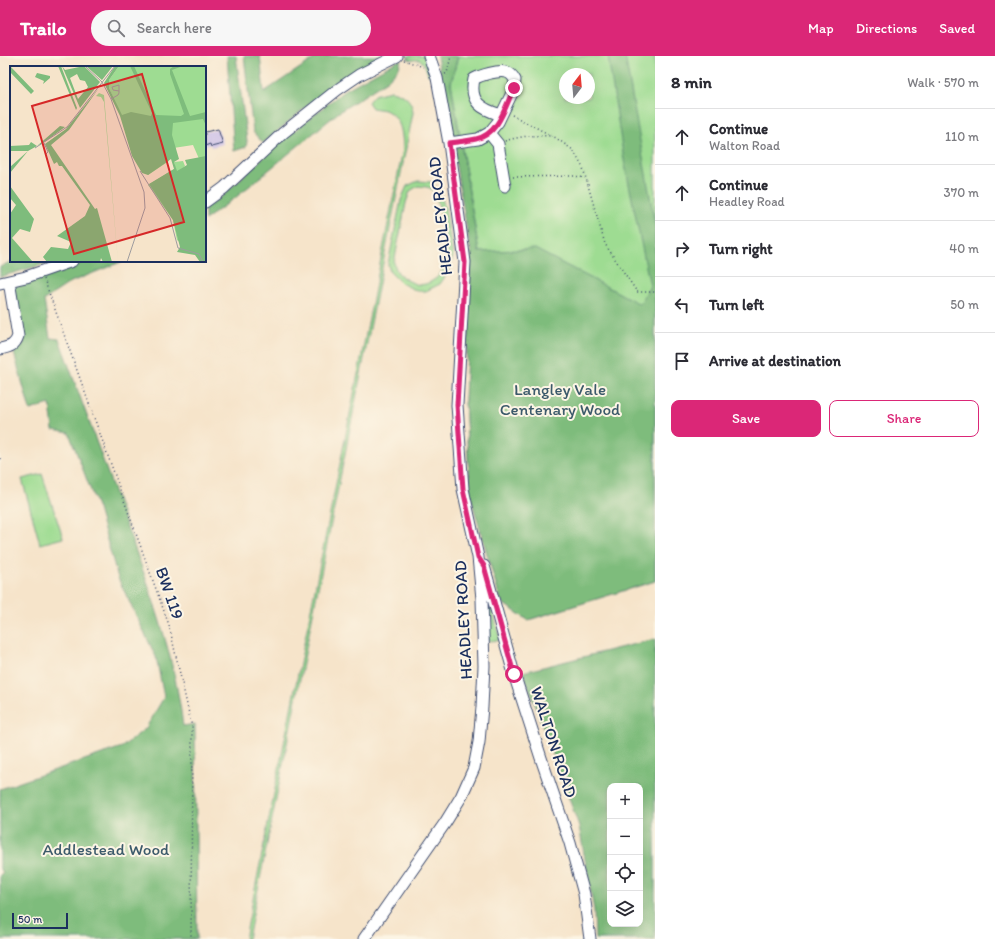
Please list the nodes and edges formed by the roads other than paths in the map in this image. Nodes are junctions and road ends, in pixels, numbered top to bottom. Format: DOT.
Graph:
graph roads {
  1 [pos="396,56"];
  2 [pos="430,56"];
  3 [pos="501,115"];
  4 [pos="489,133"];
  5 [pos="449,143"];
  6 [pos="505,182"];
  7 [pos="206,201"];
  8 [pos="69,262"];
  9 [pos="5,282"];
  10 [pos="0,349"];
  11 [pos="478,557"];
  12 [pos="364,939"];
  13 [pos="590,939"];
  1 -- 7 [label="street"];
  2 -- 5 [label="street, HEADLEY ROAD"];
  3 -- 4 [label="street"];
  4 -- 5 [label="street"];
  4 -- 6 [label="street"];
  5 -- 11 [label="street, HEADLEY ROAD"];
  8 -- 9 [label="street"];
  9 -- 10 [label="street"];
  11 -- 12 [label="street, HEADLEY ROAD"];
  11 -- 13 [label="street, WALTON ROAD"];
}
